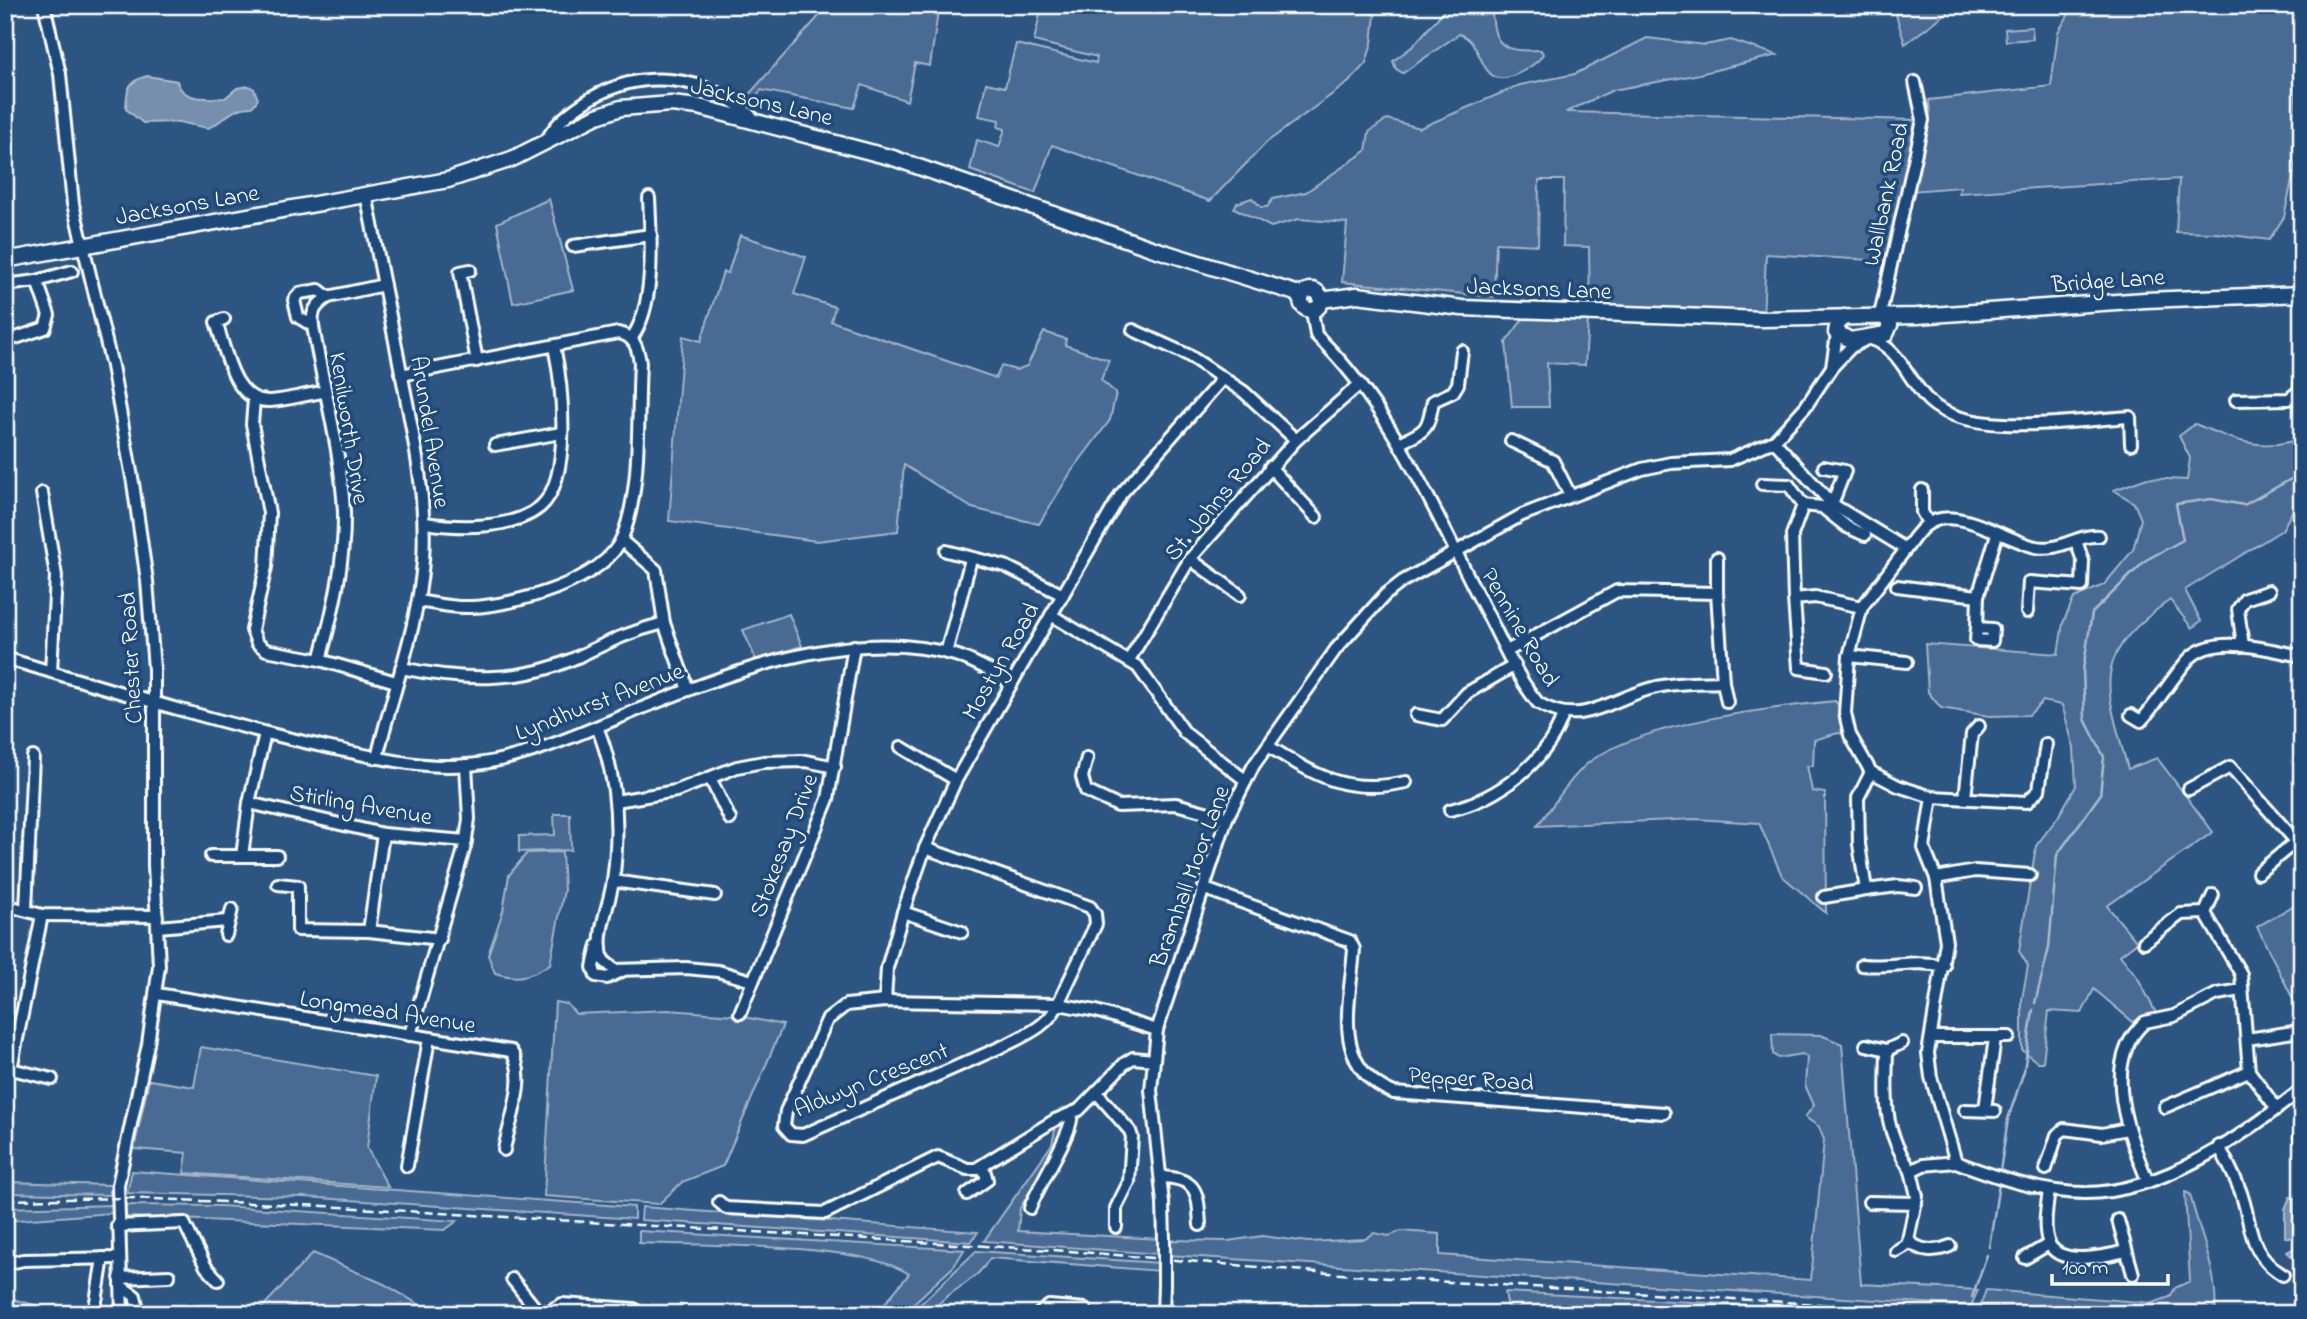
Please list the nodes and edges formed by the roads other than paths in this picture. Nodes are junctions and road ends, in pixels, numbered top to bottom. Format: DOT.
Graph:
graph roads {
  1 [pos="44,5"];
  2 [pos="1915,82"];
  3 [pos="755,121"];
  4 [pos="545,143"];
  5 [pos="366,194"];
  6 [pos="649,198"];
  7 [pos="651,235"];
  8 [pos="573,246"];
  9 [pos="83,247"];
  10 [pos="5,260"];
  11 [pos="470,270"];
  12 [pos="72,271"];
  13 [pos="37,281"];
  14 [pos="5,285"];
  15 [pos="384,285"];
  16 [pos="2302,294"];
  17 [pos="328,298"];
  18 [pos="1317,305"];
  19 [pos="1844,317"];
  20 [pos="1755,319"];
  21 [pos="216,322"];
  22 [pos="1887,322"];
  23 [pos="313,326"];
  24 [pos="1133,330"];
  25 [pos="1837,333"];
  26 [pos="12,339"];
  27 [pos="631,339"];
  28 [pos="1869,339"];
  29 [pos="554,346"];
  30 [pos="1462,351"];
  31 [pos="1896,356"];
  32 [pos="477,361"];
  33 [pos="1832,368"];
  34 [pos="401,375"];
  35 [pos="2302,377"];
  36 [pos="1223,378"];
  37 [pos="1360,384"];
  38 [pos="324,392"];
  39 [pos="254,399"];
  40 [pos="2236,400"];
  41 [pos="561,433"];
  42 [pos="1779,437"];
  43 [pos="1296,440"];
  44 [pos="1511,441"];
  45 [pos="1401,442"];
  46 [pos="2131,444"];
  47 [pos="495,445"];
  48 [pos="1270,467"];
  49 [pos="1824,467"];
  50 [pos="1762,484"];
  51 [pos="1923,490"];
  52 [pos="42,493"];
  53 [pos="1570,495"];
  54 [pos="1832,504"];
  55 [pos="1803,505"];
  56 [pos="1316,517"];
  57 [pos="425,523"];
  58 [pos="1928,523"];
  59 [pos="1997,534"];
  60 [pos="1866,536"];
  61 [pos="2099,536"];
  62 [pos="621,540"];
  63 [pos="2076,541"];
  64 [pos="1906,549"];
  65 [pos="946,551"];
  66 [pos="1454,551"];
  67 [pos="1717,558"];
  68 [pos="971,559"];
  69 [pos="1190,559"];
  70 [pos="1897,586"];
  71 [pos="2269,591"];
  72 [pos="1717,593"];
  73 [pos="1063,595"];
  74 [pos="1240,595"];
  75 [pos="1978,596"];
  76 [pos="1794,599"];
  77 [pos="419,601"];
  78 [pos="1862,607"];
  79 [pos="2027,612"];
  80 [pos="1051,615"];
  81 [pos="664,622"];
  82 [pos="1977,628"];
  83 [pos="855,646"];
  84 [pos="2243,646"];
  85 [pos="1507,651"];
  86 [pos="946,653"];
  87 [pos="1849,656"];
  88 [pos="2302,656"];
  89 [pos="5,658"];
  90 [pos="320,660"];
  91 [pos="1129,660"];
  92 [pos="1907,662"];
  93 [pos="1515,665"];
  94 [pos="401,668"];
  95 [pos="1799,668"];
  96 [pos="51,672"];
  97 [pos="1826,672"];
  98 [pos="1797,680"];
  99 [pos="396,682"];
  100 [pos="1723,682"];
  101 [pos="1012,683"];
  102 [pos="688,690"];
  103 [pos="1727,702"];
  104 [pos="155,703"];
  105 [pos="1416,715"];
  106 [pos="1563,715"];
  107 [pos="2131,715"];
  108 [pos="1979,726"];
  109 [pos="597,727"];
  110 [pos="265,733"];
  111 [pos="2046,744"];
  112 [pos="1268,746"];
  113 [pos="901,747"];
  114 [pos="33,757"];
  115 [pos="377,758"];
  116 [pos="1087,758"];
  117 [pos="466,765"];
  118 [pos="835,767"];
  119 [pos="1871,772"];
  120 [pos="710,778"];
  121 [pos="956,780"];
  122 [pos="1245,780"];
  123 [pos="1406,782"];
  124 [pos="2189,789"];
  125 [pos="1932,797"];
  126 [pos="1965,798"];
  127 [pos="616,801"];
  128 [pos="249,803"];
  129 [pos="1450,810"];
  130 [pos="1227,818"];
  131 [pos="730,819"];
  132 [pos="383,834"];
  133 [pos="466,841"];
  134 [pos="2298,845"];
  135 [pos="925,848"];
  136 [pos="211,856"];
  137 [pos="242,856"];
  138 [pos="277,856"];
  139 [pos="2258,873"];
  140 [pos="2030,876"];
  141 [pos="1936,878"];
  142 [pos="613,881"];
  143 [pos="278,884"];
  144 [pos="1916,888"];
  145 [pos="1205,889"];
  146 [pos="1866,890"];
  147 [pos="715,895"];
  148 [pos="2213,895"];
  149 [pos="1824,897"];
  150 [pos="5,905"];
  151 [pos="26,909"];
  152 [pos="232,909"];
  153 [pos="903,912"];
  154 [pos="2205,913"];
  155 [pos="42,915"];
  156 [pos="157,921"];
  157 [pos="227,921"];
  158 [pos="369,931"];
  159 [pos="962,932"];
  160 [pos="226,935"];
  161 [pos="440,939"];
  162 [pos="2144,942"];
  163 [pos="1862,965"];
  164 [pos="1944,966"];
  165 [pos="752,981"];
  166 [pos="2242,990"];
  167 [pos="157,995"];
  168 [pos="885,1002"];
  169 [pos="1058,1004"];
  170 [pos="740,1013"];
  171 [pos="1157,1030"];
  172 [pos="2301,1031"];
  173 [pos="410,1035"];
  174 [pos="1931,1037"];
  175 [pos="2009,1037"];
  176 [pos="1995,1038"];
  177 [pos="429,1039"];
  178 [pos="2247,1039"];
  179 [pos="1902,1043"];
  180 [pos="1866,1045"];
  181 [pos="1887,1050"];
  182 [pos="1154,1060"];
  183 [pos="8,1069"];
  184 [pos="2249,1071"];
  185 [pos="52,1079"];
  186 [pos="2302,1089"];
  187 [pos="1097,1093"];
  188 [pos="2165,1107"];
  189 [pos="2277,1109"];
  190 [pos="1965,1110"];
  191 [pos="1664,1113"];
  192 [pos="1071,1115"];
  193 [pos="2127,1129"];
  194 [pos="2219,1146"];
  195 [pos="504,1150"];
  196 [pos="1956,1162"];
  197 [pos="407,1166"];
  198 [pos="983,1166"];
  199 [pos="2046,1169"];
  200 [pos="1911,1171"];
  201 [pos="1161,1177"];
  202 [pos="2148,1182"];
  203 [pos="2049,1190"];
  204 [pos="967,1194"];
  205 [pos="719,1202"];
  206 [pos="1869,1202"];
  207 [pos="1916,1203"];
  208 [pos="1030,1208"];
  209 [pos="2119,1220"];
  210 [pos="1200,1225"];
  211 [pos="117,1226"];
  212 [pos="1116,1227"];
  213 [pos="1910,1243"];
  214 [pos="2049,1244"];
  215 [pos="1950,1246"];
  216 [pos="1896,1251"];
  217 [pos="2126,1251"];
  218 [pos="103,1258"];
  219 [pos="118,1258"];
  220 [pos="2025,1258"];
  221 [pos="5,1264"];
  222 [pos="2133,1274"];
  223 [pos="2283,1275"];
  224 [pos="169,1276"];
  225 [pos="512,1279"];
  226 [pos="218,1280"];
  227 [pos="121,1282"];
  228 [pos="634,1309"];
  229 [pos="1085,1309"];
  230 [pos="93,1314"];
  231 [pos="122,1314"];
  232 [pos="139,1314"];
  233 [pos="542,1314"];
  234 [pos="1039,1314"];
  235 [pos="1163,1314"];
  1 -- 9 [label="street, Chester Road"];
  2 -- 22 [label="street, Wallbank Road"];
  3 -- 4 [label="main road, Jacksons Lane"];
  3 -- 4 [label="street"];
  3 -- 18 [label="main road, Jacksons Lane"];
  4 -- 5 [label="main road, Jacksons Lane"];
  5 -- 9 [label="main road, Jacksons Lane"];
  5 -- 15 [label="street, Arundel Avenue"];
  6 -- 7 [label="street"];
  7 -- 8 [label="street"];
  7 -- 27 [label="street"];
  9 -- 10 [label="main road, Jacksons Lane"];
  9 -- 104 [label="street, Chester Road"];
  11 -- 32 [label="street"];
  12 -- 13 [label="street"];
  13 -- 14 [label="street"];
  13 -- 26 [label="street"];
  15 -- 17 [label="street, Kenilworth Drive"];
  15 -- 34 [label="street, Arundel Avenue"];
  16 -- 22 [label="main road, Bridge Lane"];
  17 -- 23 [label="street, Kenilworth Drive"];
  17 -- 23 [label="street, Kenilworth Drive"];
  18 -- 20 [label="main road, Jacksons Lane"];
  18 -- 37 [label="street, Pennine Road"];
  19 -- 20 [label="main road, Jacksons Lane"];
  19 -- 22 [label="main road, Jacksons Lane"];
  19 -- 25 [label="main road"];
  20 -- 25 [label="main road, Jacksons Lane"];
  21 -- 39 [label="street"];
  22 -- 28 [label="main road"];
  22 -- 31 [label="street"];
  23 -- 38 [label="street, Kenilworth Drive"];
  24 -- 36 [label="street"];
  25 -- 28 [label="main road, Jacksons Lane"];
  25 -- 33 [label="street, Bramhall Moor Lane"];
  27 -- 29 [label="street"];
  27 -- 62 [label="street"];
  28 -- 31 [label="street"];
  28 -- 33 [label="street, Bramhall Moor Lane"];
  29 -- 32 [label="street"];
  29 -- 41 [label="street"];
  30 -- 45 [label="street"];
  31 -- 46 [label="street"];
  32 -- 34 [label="street"];
  33 -- 42 [label="street, Bramhall Moor Lane"];
  34 -- 57 [label="street, Arundel Avenue"];
  35 -- 40 [label="street"];
  36 -- 43 [label="street"];
  36 -- 73 [label="street, Mostyn Road"];
  37 -- 43 [label="street, St. Johns Road"];
  37 -- 45 [label="street, Pennine Road"];
  38 -- 39 [label="street"];
  38 -- 90 [label="street, Kenilworth Drive"];
  39 -- 90 [label="street"];
  41 -- 47 [label="street"];
  41 -- 57 [label="street"];
  42 -- 53 [label="street, Bramhall Moor Lane"];
  42 -- 54 [label="street"];
  43 -- 48 [label="street, St. Johns Road"];
  44 -- 53 [label="street"];
  45 -- 66 [label="street, Pennine Road"];
  48 -- 56 [label="street"];
  48 -- 69 [label="street, St. Johns Road"];
  49 -- 54 [label="street"];
  50 -- 55 [label="street"];
  51 -- 58 [label="street"];
  52 -- 96 [label="street"];
  53 -- 66 [label="street, Bramhall Moor Lane"];
  54 -- 64 [label="street"];
  55 -- 60 [label="street"];
  55 -- 76 [label="street"];
  57 -- 77 [label="street, Arundel Avenue"];
  58 -- 59 [label="street"];
  58 -- 64 [label="street"];
  59 -- 63 [label="street"];
  59 -- 75 [label="street"];
  61 -- 63 [label="street"];
  62 -- 77 [label="street"];
  62 -- 81 [label="street"];
  63 -- 79 [label="street"];
  64 -- 78 [label="street"];
  65 -- 68 [label="street"];
  66 -- 85 [label="street, Pennine Road"];
  66 -- 112 [label="street, Bramhall Moor Lane"];
  67 -- 72 [label="street"];
  68 -- 73 [label="street"];
  68 -- 86 [label="street"];
  69 -- 74 [label="street"];
  69 -- 91 [label="street, St. Johns Road"];
  70 -- 75 [label="street"];
  71 -- 84 [label="street"];
  72 -- 85 [label="street"];
  72 -- 100 [label="street"];
  73 -- 80 [label="street, Mostyn Road"];
  75 -- 82 [label="street"];
  76 -- 78 [label="street"];
  76 -- 95 [label="street"];
  77 -- 94 [label="street, Arundel Avenue"];
  78 -- 87 [label="street"];
  80 -- 91 [label="street"];
  80 -- 101 [label="street, Mostyn Road"];
  81 -- 94 [label="street"];
  81 -- 102 [label="street"];
  83 -- 86 [label="street, Lyndhurst Avenue"];
  83 -- 102 [label="street, Lyndhurst Avenue"];
  83 -- 118 [label="street, Stokesay Drive"];
  84 -- 88 [label="street"];
  84 -- 107 [label="street"];
  85 -- 93 [label="street, Pennine Road"];
  86 -- 101 [label="street, Lyndhurst Avenue"];
  87 -- 92 [label="street"];
  87 -- 119 [label="street"];
  89 -- 96 [label="street, Lyndhurst Avenue"];
  90 -- 99 [label="street"];
  91 -- 122 [label="street"];
  93 -- 105 [label="street"];
  93 -- 106 [label="street, Pennine Road"];
  94 -- 99 [label="street, Arundel Avenue"];
  95 -- 97 [label="street"];
  95 -- 98 [label="street"];
  96 -- 104 [label="street, Lyndhurst Avenue"];
  99 -- 115 [label="street, Arundel Avenue"];
  100 -- 103 [label="street"];
  100 -- 106 [label="street, Pennine Road"];
  101 -- 121 [label="street, Mostyn Road"];
  102 -- 109 [label="street, Lyndhurst Avenue"];
  104 -- 110 [label="street, Lyndhurst Avenue"];
  104 -- 156 [label="street, Chester Road"];
  106 -- 129 [label="street"];
  108 -- 126 [label="street"];
  109 -- 117 [label="street, Lyndhurst Avenue"];
  109 -- 127 [label="street"];
  110 -- 115 [label="street, Lyndhurst Avenue"];
  110 -- 128 [label="street"];
  111 -- 126 [label="street"];
  112 -- 122 [label="street, Bramhall Moor Lane"];
  112 -- 123 [label="street"];
  113 -- 121 [label="street"];
  114 -- 151 [label="street"];
  115 -- 117 [label="street, Lyndhurst Avenue"];
  116 -- 130 [label="street"];
  117 -- 133 [label="street"];
  118 -- 120 [label="street"];
  118 -- 165 [label="street, Stokesay Drive"];
  119 -- 125 [label="street"];
  119 -- 146 [label="street"];
  120 -- 127 [label="street"];
  120 -- 131 [label="street"];
  121 -- 135 [label="street, Mostyn Road"];
  122 -- 130 [label="street, Bramhall Moor Lane"];
  124 -- 134 [label="street"];
  125 -- 126 [label="street"];
  125 -- 141 [label="street"];
  127 -- 142 [label="street"];
  128 -- 132 [label="street, Stirling Avenue"];
  128 -- 137 [label="street"];
  130 -- 145 [label="street, Bramhall Moor Lane"];
  132 -- 133 [label="street, Stirling Avenue"];
  132 -- 158 [label="street"];
  133 -- 161 [label="street"];
  134 -- 139 [label="street"];
  135 -- 153 [label="street, Mostyn Road"];
  135 -- 169 [label="street"];
  136 -- 137 [label="street"];
  137 -- 138 [label="street"];
  140 -- 141 [label="street"];
  141 -- 164 [label="street"];
  142 -- 147 [label="street"];
  142 -- 165 [label="street"];
  143 -- 158 [label="street"];
  144 -- 146 [label="street"];
  145 -- 171 [label="street, Bramhall Moor Lane"];
  145 -- 191 [label="street, Pepper Road"];
  146 -- 149 [label="street"];
  148 -- 154 [label="street"];
  150 -- 151 [label="street"];
  151 -- 155 [label="street"];
  152 -- 157 [label="street"];
  153 -- 159 [label="street"];
  153 -- 168 [label="street, Mostyn Road"];
  154 -- 162 [label="street"];
  154 -- 166 [label="street"];
  155 -- 156 [label="street"];
  155 -- 183 [label="street"];
  156 -- 157 [label="street"];
  156 -- 167 [label="street, Chester Road"];
  157 -- 160 [label="street"];
  158 -- 161 [label="street"];
  161 -- 173 [label="street"];
  163 -- 164 [label="street"];
  164 -- 174 [label="street"];
  165 -- 170 [label="street, Stokesay Drive"];
  166 -- 178 [label="street"];
  166 -- 193 [label="street"];
  167 -- 173 [label="street, Longmead Avenue"];
  167 -- 211 [label="street, Chester Road"];
  168 -- 169 [label="street, Aldwyn Crescent"];
  168 -- 169 [label="street, Aldwyn Crescent"];
  169 -- 171 [label="street, Aldwyn Crescent"];
  171 -- 182 [label="street, Bramhall Moor Lane"];
  172 -- 178 [label="street"];
  173 -- 177 [label="street, Longmead Avenue"];
  174 -- 176 [label="street"];
  174 -- 196 [label="street"];
  175 -- 176 [label="street"];
  176 -- 190 [label="street"];
  177 -- 195 [label="street, Longmead Avenue"];
  177 -- 197 [label="street"];
  178 -- 184 [label="street"];
  179 -- 181 [label="street"];
  180 -- 181 [label="street"];
  181 -- 200 [label="street"];
  182 -- 187 [label="street"];
  182 -- 201 [label="street, Bramhall Moor Lane"];
  183 -- 185 [label="street"];
  184 -- 188 [label="street"];
  184 -- 189 [label="street"];
  186 -- 189 [label="street"];
  187 -- 192 [label="street"];
  187 -- 212 [label="street"];
  189 -- 194 [label="street"];
  192 -- 198 [label="street"];
  192 -- 208 [label="street"];
  193 -- 199 [label="street"];
  193 -- 202 [label="street"];
  194 -- 202 [label="street"];
  194 -- 223 [label="street"];
  196 -- 200 [label="street"];
  196 -- 203 [label="street"];
  198 -- 204 [label="street"];
  198 -- 205 [label="street"];
  200 -- 207 [label="street"];
  201 -- 210 [label="street"];
  201 -- 235 [label="street, Bramhall Moor Lane, bridge"];
  202 -- 203 [label="street"];
  203 -- 214 [label="street"];
  206 -- 207 [label="street"];
  207 -- 213 [label="street"];
  209 -- 217 [label="street"];
  211 -- 219 [label="street, Chester Road"];
  211 -- 226 [label="street"];
  213 -- 215 [label="street"];
  213 -- 216 [label="street"];
  214 -- 217 [label="street"];
  214 -- 220 [label="street"];
  217 -- 222 [label="street"];
  218 -- 219 [label="street"];
  218 -- 221 [label="street"];
  218 -- 230 [label="street"];
  219 -- 227 [label="street, Chester Road"];
  224 -- 227 [label="street"];
  225 -- 233 [label="street"];
  227 -- 231 [label="street, Chester Road"];
  227 -- 232 [label="street"];
  228 -- 233 [label="street"];
  229 -- 234 [label="street"];
}
